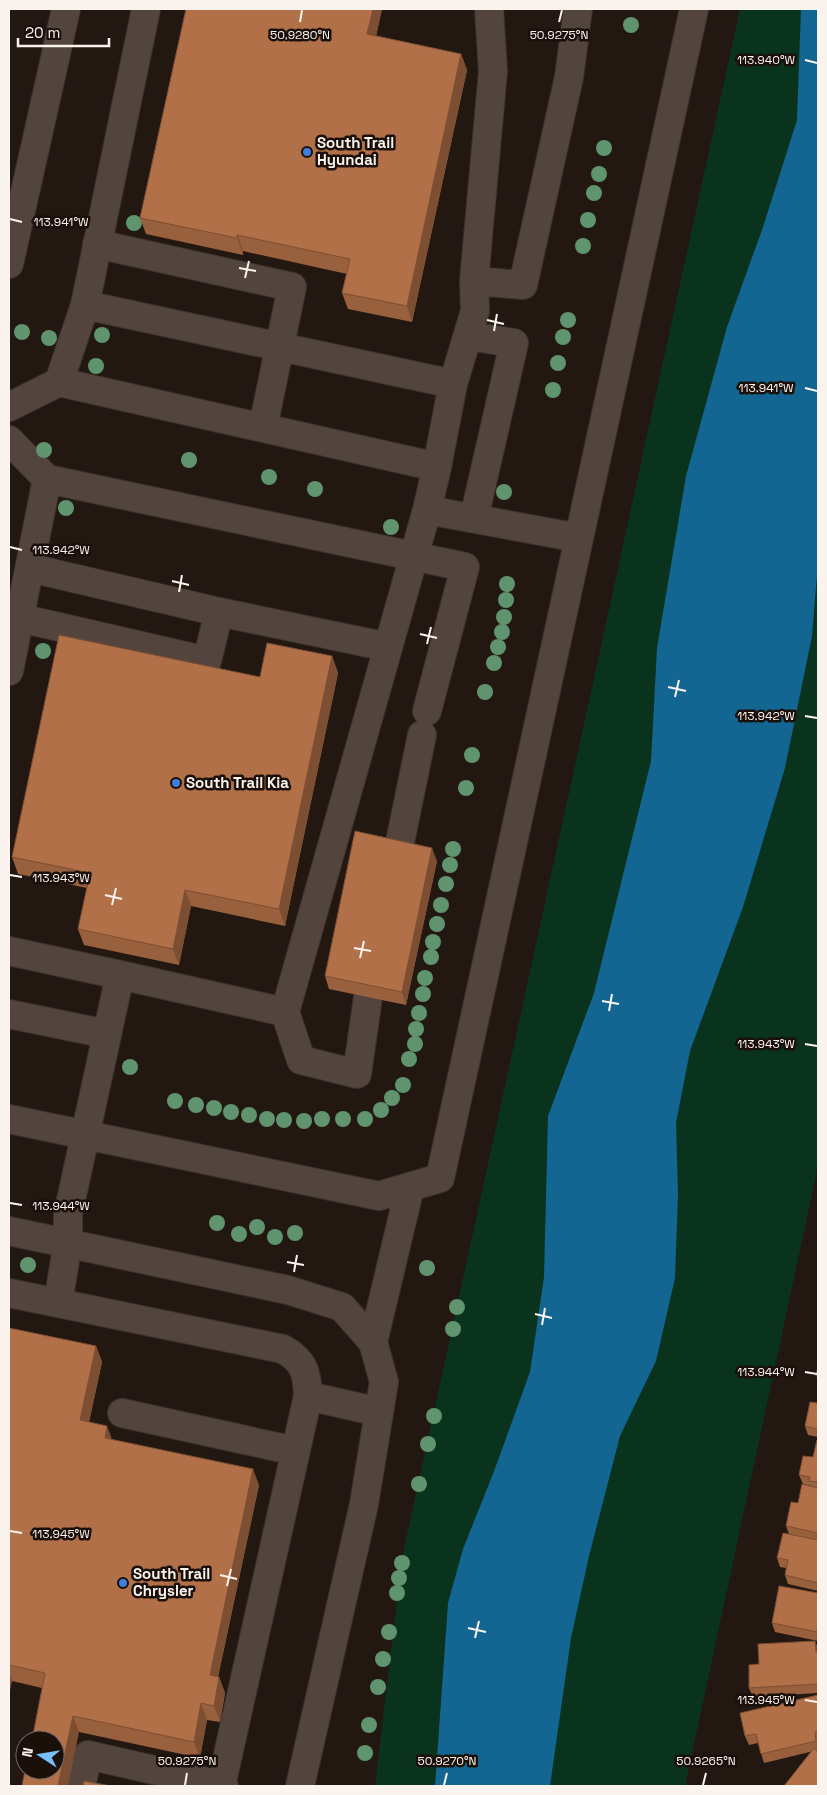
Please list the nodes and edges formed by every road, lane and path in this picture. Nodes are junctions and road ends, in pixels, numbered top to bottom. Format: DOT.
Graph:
graph roads {
  1 [pos="66,9"];
  2 [pos="146,9"];
  3 [pos="489,9"];
  4 [pos="578,9"];
  5 [pos="694,9"];
  6 [pos="97,244"];
  7 [pos="9,264"];
  8 [pos="474,281"];
  9 [pos="85,305"];
  10 [pos="468,336"];
  11 [pos="280,347"];
  12 [pos="59,382"];
  13 [pos="453,384"];
  14 [pos="9,407"];
  15 [pos="262,427"];
  16 [pos="9,440"];
  17 [pos="437,467"];
  18 [pos="47,479"];
  19 [pos="426,510"];
  20 [pos="474,518"];
  21 [pos="579,538"];
  22 [pos="414,557"];
  23 [pos="30,568"];
  24 [pos="219,612"];
  25 [pos="20,618"];
  26 [pos="388,647"];
  27 [pos="9,671"];
  28 [pos="398,852"];
  29 [pos="9,951"];
  30 [pos="120,975"];
  31 [pos="368,997"];
  32 [pos="285,1012"];
  33 [pos="9,1014"];
  34 [pos="107,1034"];
  35 [pos="9,1119"];
  36 [pos="87,1135"];
  37 [pos="410,1187"];
  38 [pos="9,1231"];
  39 [pos="68,1242"];
  40 [pos="9,1293"];
  41 [pos="58,1303"];
  42 [pos="373,1342"];
  43 [pos="308,1396"];
  44 [pos="379,1412"];
  45 [pos="122,1413"];
  46 [pos="296,1451"];
  47 [pos="81,1786"];
  48 [pos="223,1786"];
  49 [pos="300,1786"];
  1 -- 7 [label="street"];
  2 -- 6 [label="street"];
  3 -- 8 [label="street"];
  4 -- 8 [label="street"];
  5 -- 21 [label="street"];
  6 -- 9 [label="street"];
  6 -- 11 [label="street"];
  8 -- 10 [label="street"];
  9 -- 11 [label="street"];
  9 -- 12 [label="street"];
  10 -- 13 [label="street"];
  10 -- 20 [label="street"];
  11 -- 13 [label="street"];
  11 -- 15 [label="street"];
  12 -- 14 [label="street"];
  12 -- 15 [label="street"];
  13 -- 17 [label="street"];
  15 -- 17 [label="street"];
  16 -- 18 [label="street"];
  17 -- 19 [label="street"];
  18 -- 22 [label="street"];
  18 -- 23 [label="street"];
  19 -- 20 [label="street"];
  19 -- 22 [label="street"];
  20 -- 21 [label="street"];
  21 -- 37 [label="street"];
  22 -- 26 [label="street"];
  22 -- 28 [label="street"];
  23 -- 24 [label="street"];
  23 -- 25 [label="street"];
  24 -- 25 [label="street"];
  24 -- 26 [label="street"];
  25 -- 27 [label="street"];
  26 -- 32 [label="street"];
  29 -- 30 [label="street"];
  30 -- 32 [label="street"];
  30 -- 34 [label="street"];
  31 -- 32 [label="street"];
  33 -- 34 [label="street"];
  34 -- 36 [label="street"];
  35 -- 36 [label="street"];
  36 -- 37 [label="street"];
  36 -- 39 [label="street"];
  37 -- 42 [label="street"];
  38 -- 39 [label="street"];
  39 -- 41 [label="street"];
  39 -- 42 [label="street"];
  40 -- 41 [label="street"];
  41 -- 43 [label="street"];
  42 -- 44 [label="street"];
  43 -- 44 [label="street"];
  43 -- 46 [label="street"];
  44 -- 49 [label="street"];
  45 -- 46 [label="street"];
  46 -- 48 [label="street"];
  47 -- 48 [label="street"];
}
